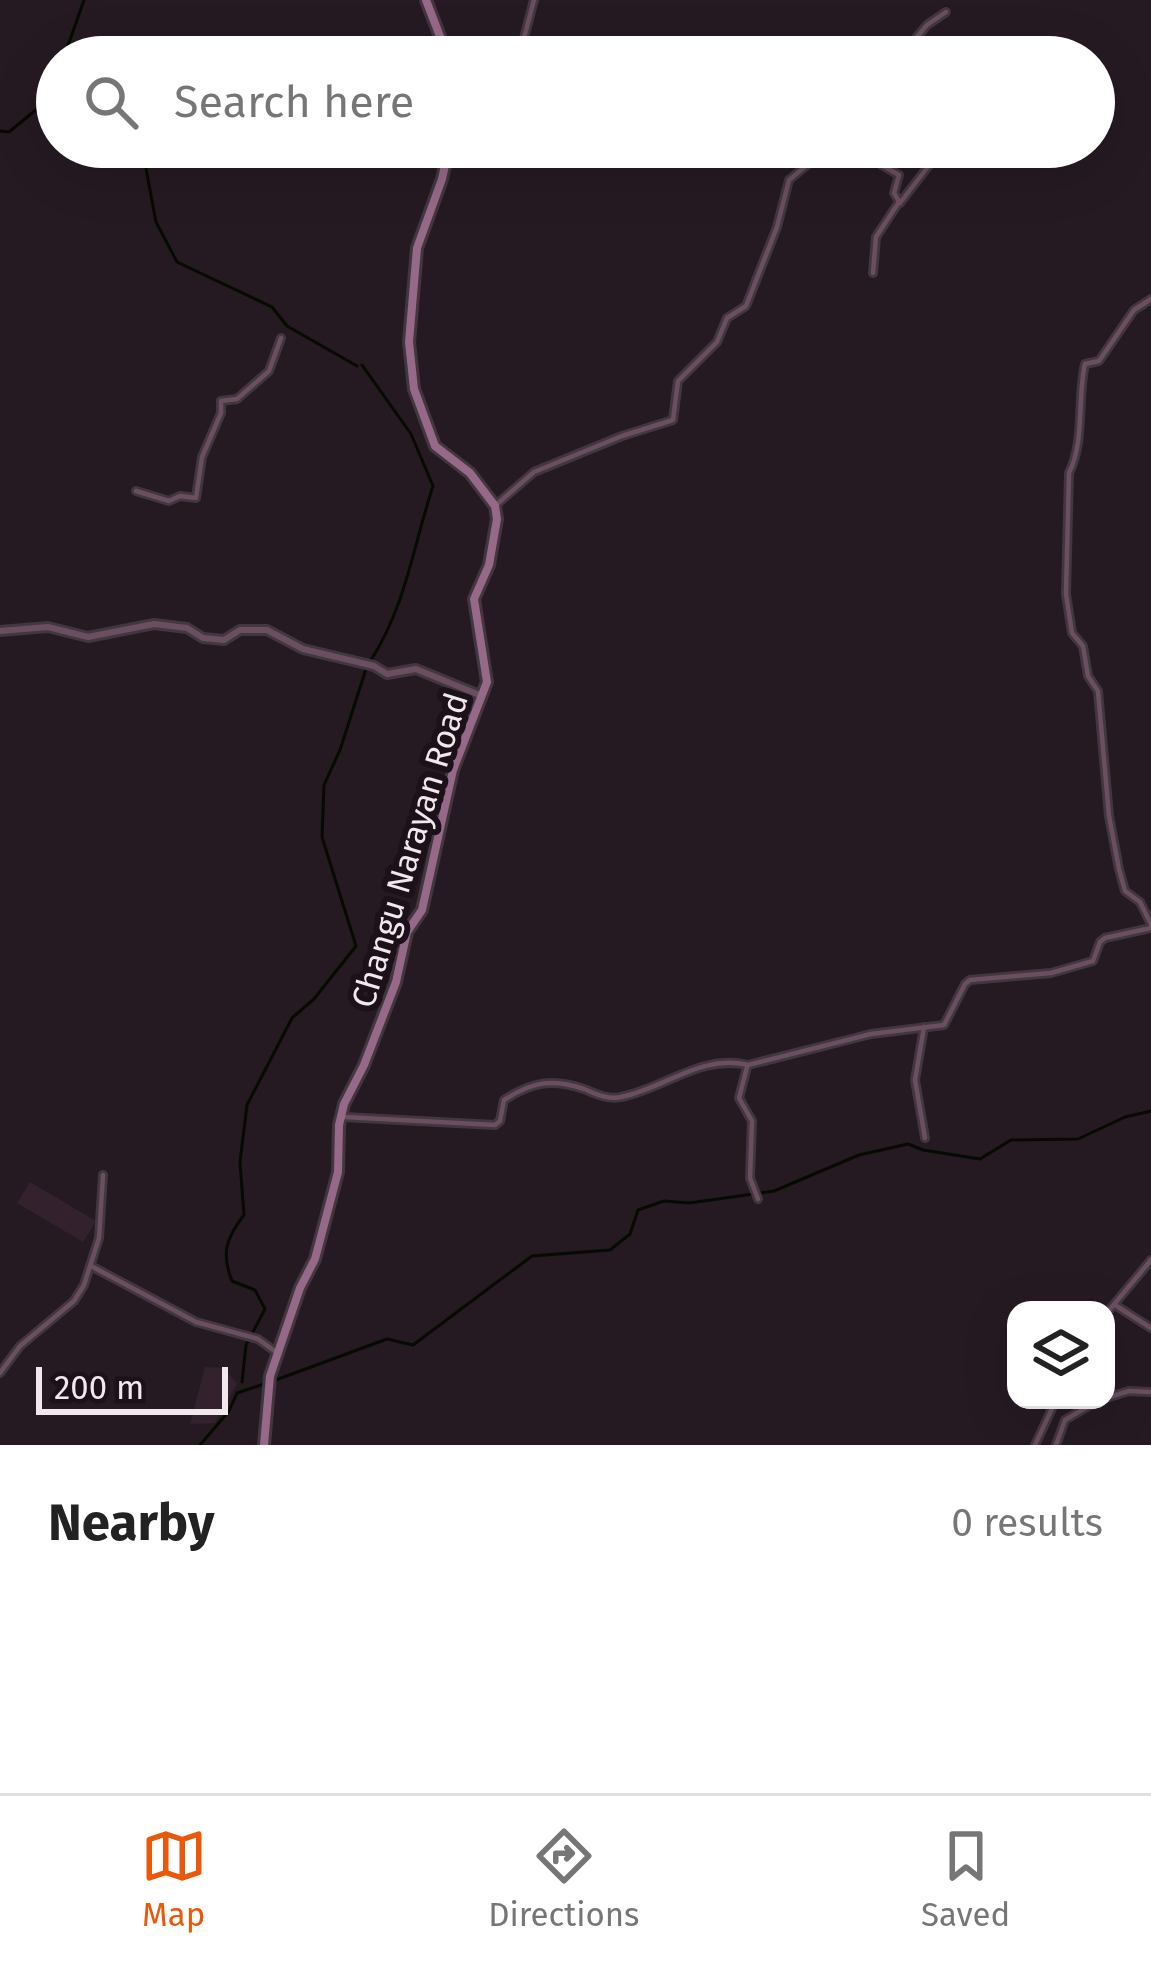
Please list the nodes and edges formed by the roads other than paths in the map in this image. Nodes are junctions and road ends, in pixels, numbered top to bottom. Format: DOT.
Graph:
graph roads {
  1 [pos="426,0"];
  2 [pos="533,0"];
  3 [pos="946,12"];
  4 [pos="440,36"];
  5 [pos="525,36"];
  6 [pos="918,36"];
  7 [pos="443,168"];
  8 [pos="804,168"];
  9 [pos="887,168"];
  10 [pos="927,168"];
  11 [pos="899,202"];
  12 [pos="873,273"];
  13 [pos="1151,298"];
  14 [pos="281,338"];
  15 [pos="136,491"];
  16 [pos="495,506"];
  17 [pos="0,631"];
  18 [pos="482,696"];
  19 [pos="1151,926"];
  20 [pos="923,1027"];
  21 [pos="748,1065"];
  22 [pos="341,1117"];
  23 [pos="925,1138"];
  24 [pos="103,1174"];
  25 [pos="758,1199"];
  26 [pos="1151,1260"];
  27 [pos="91,1266"];
  28 [pos="1115,1302"];
  29 [pos="1115,1305"];
  30 [pos="1151,1328"];
  31 [pos="276,1352"];
  32 [pos="0,1372"];
  33 [pos="1151,1392"];
  34 [pos="1115,1395"];
  35 [pos="1052,1409"];
  36 [pos="1084,1409"];
  37 [pos="264,1445"];
  38 [pos="1035,1445"];
  39 [pos="1056,1445"];
  1 -- 4 [label="main road"];
  2 -- 5 [label="street"];
  3 -- 6 [label="street"];
  7 -- 16 [label="main road"];
  8 -- 16 [label="street"];
  9 -- 11 [label="street"];
  10 -- 11 [label="street"];
  11 -- 12 [label="street"];
  13 -- 19 [label="street"];
  14 -- 15 [label="street"];
  16 -- 18 [label="main road, Changu Narayan Road"];
  17 -- 18 [label="street"];
  18 -- 22 [label="main road, Changu Narayan Road"];
  19 -- 20 [label="street"];
  20 -- 21 [label="street"];
  20 -- 23 [label="street"];
  21 -- 22 [label="street"];
  21 -- 25 [label="street"];
  22 -- 31 [label="main road, Changu Narayan Road"];
  24 -- 27 [label="street"];
  26 -- 28 [label="street"];
  27 -- 31 [label="street"];
  27 -- 32 [label="street"];
  29 -- 30 [label="street"];
  31 -- 37 [label="main road, Changu Narayan Road"];
  33 -- 34 [label="street"];
  35 -- 38 [label="street"];
  36 -- 39 [label="street"];
}
